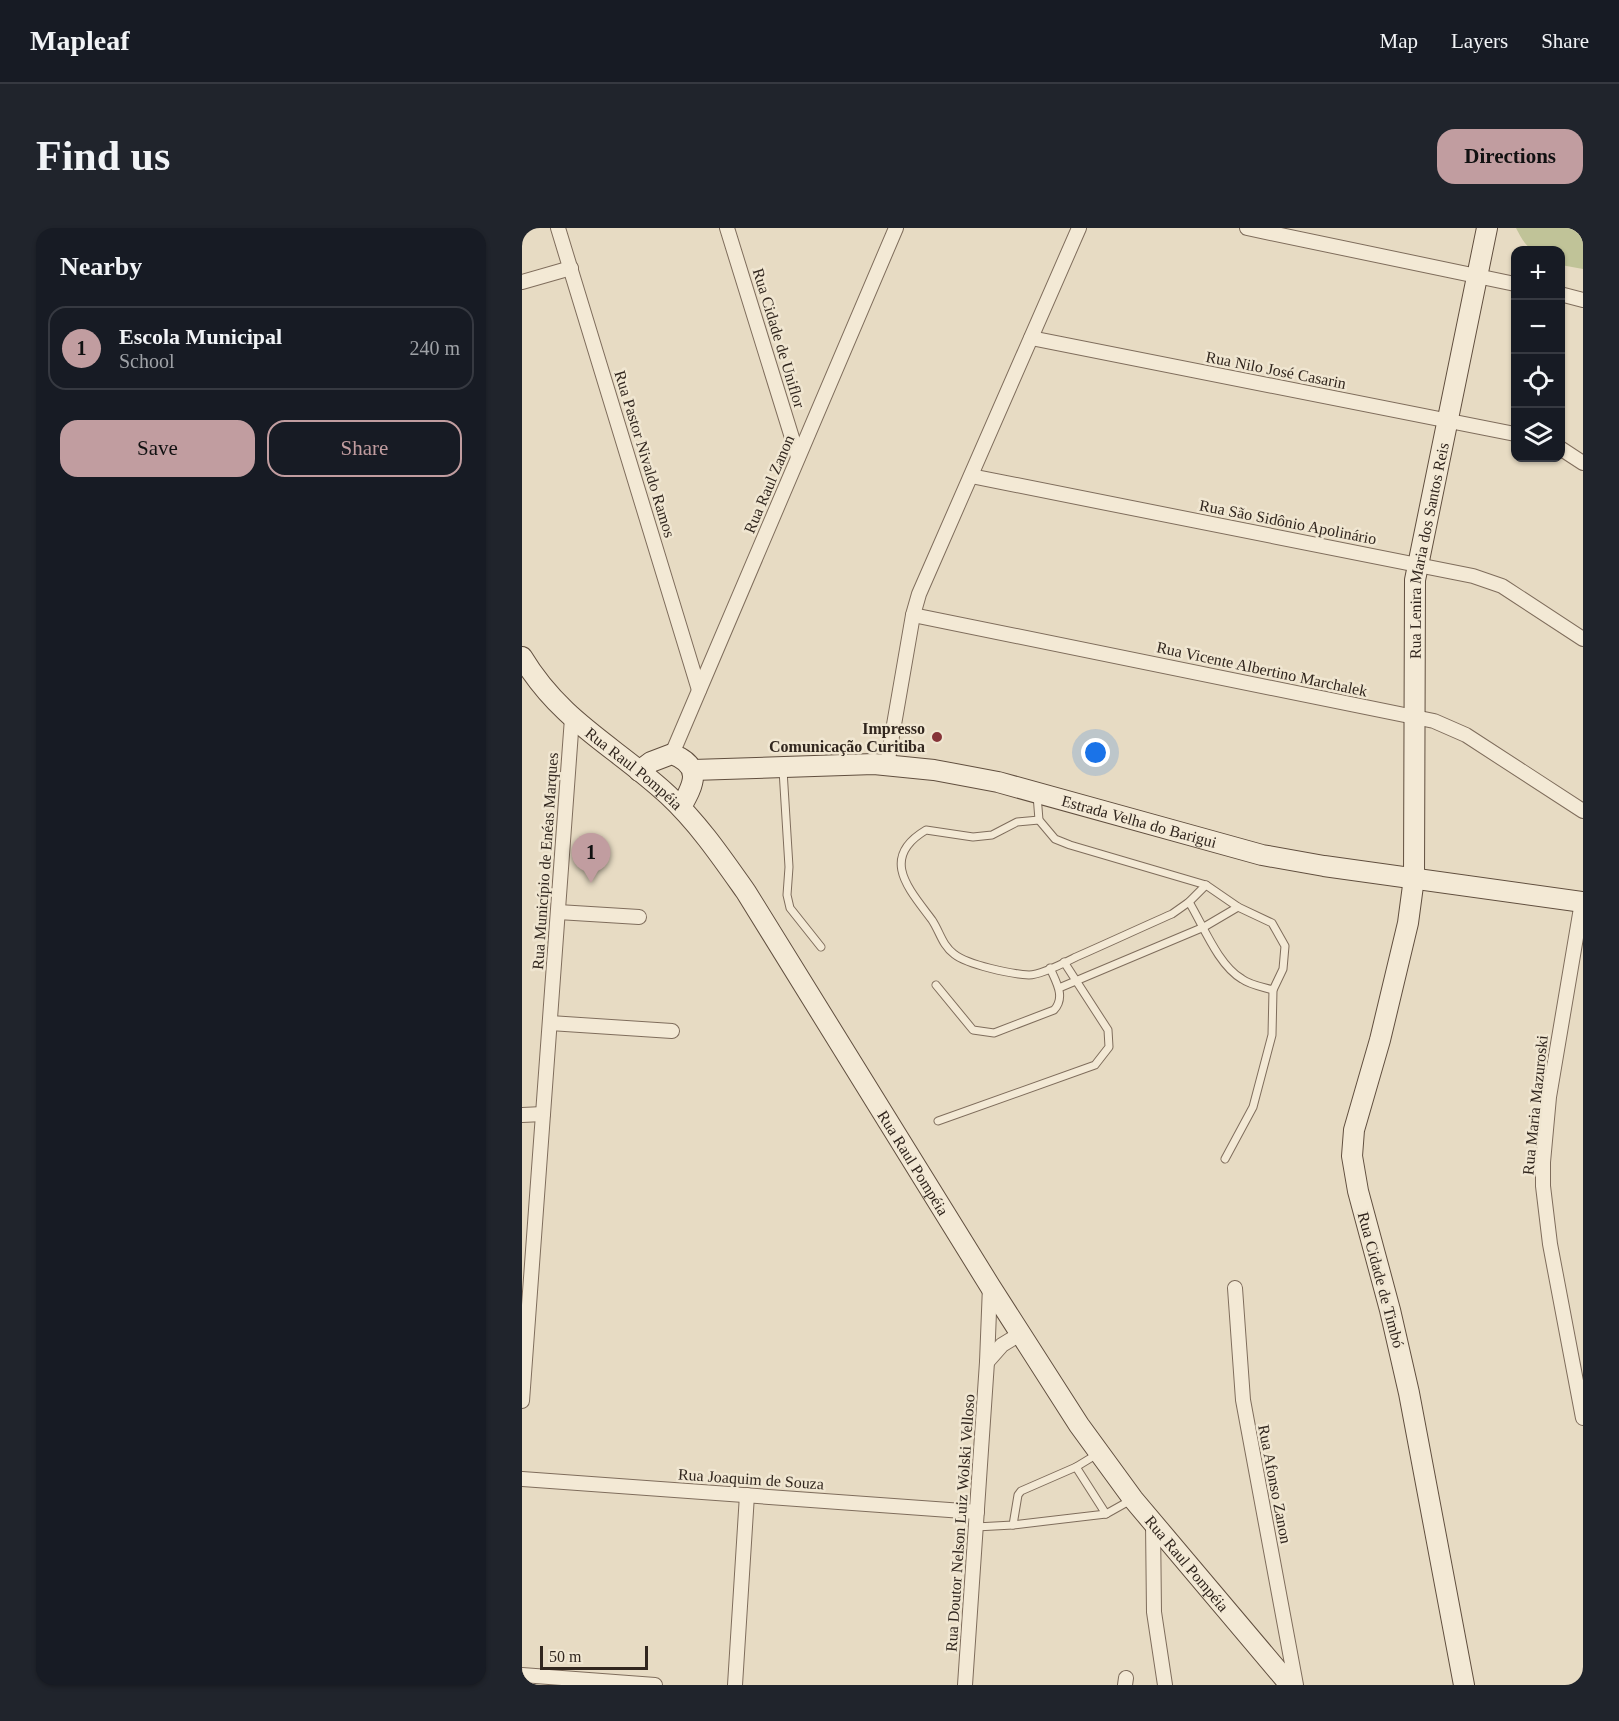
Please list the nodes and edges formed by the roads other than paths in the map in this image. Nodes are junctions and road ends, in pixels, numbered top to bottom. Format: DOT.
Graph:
graph roads {
  1 [pos="558,228"];
  2 [pos="728,228"];
  3 [pos="896,228"];
  4 [pos="1079,228"];
  5 [pos="1247,228"];
  6 [pos="1486,228"];
  7 [pos="570,268"];
  8 [pos="1477,275"];
  9 [pos="522,282"];
  10 [pos="1511,283"];
  11 [pos="1565,295"];
  12 [pos="1583,300"];
  13 [pos="1031,338"];
  14 [pos="1447,420"];
  15 [pos="1511,433"];
  16 [pos="1565,451"];
  17 [pos="798,457"];
  18 [pos="1583,464"];
  19 [pos="971,476"];
  20 [pos="1418,566"];
  21 [pos="913,615"];
  22 [pos="1583,639"];
  23 [pos="522,657"];
  24 [pos="699,690"];
  25 [pos="1414,717"];
  26 [pos="572,718"];
  27 [pos="672,754"];
  28 [pos="887,765"];
  29 [pos="783,767"];
  30 [pos="693,770"];
  31 [pos="639,771"];
  32 [pos="1037,792"];
  33 [pos="681,807"];
  34 [pos="1583,811"];
  35 [pos="1039,820"];
  36 [pos="1414,878"];
  37 [pos="1206,885"];
  38 [pos="1189,902"];
  39 [pos="1582,902"];
  40 [pos="1238,907"];
  41 [pos="558,912"];
  42 [pos="639,917"];
  43 [pos="1204,927"];
  44 [pos="821,946"];
  45 [pos="1064,963"];
  46 [pos="1050,968"];
  47 [pos="1076,981"];
  48 [pos="936,985"];
  49 [pos="1059,988"];
  50 [pos="1273,990"];
  51 [pos="550,1023"];
  52 [pos="672,1031"];
  53 [pos="543,1114"];
  54 [pos="522,1115"];
  55 [pos="938,1121"];
  56 [pos="1225,1159"];
  57 [pos="990,1286"];
  58 [pos="1235,1288"];
  59 [pos="525,1322"];
  60 [pos="1020,1334"];
  61 [pos="987,1362"];
  62 [pos="522,1401"];
  63 [pos="1583,1418"];
  64 [pos="1099,1453"];
  65 [pos="1076,1467"];
  66 [pos="522,1479"];
  67 [pos="747,1495"];
  68 [pos="1133,1499"];
  69 [pos="977,1512"];
  70 [pos="1106,1514"];
  71 [pos="1153,1523"];
  72 [pos="1013,1525"];
  73 [pos="976,1527"];
  74 [pos="522,1675"];
  75 [pos="655,1685"];
  76 [pos="735,1685"];
  77 [pos="965,1685"];
  78 [pos="1165,1685"];
  79 [pos="1290,1685"];
  80 [pos="1296,1685"];
  81 [pos="1464,1685"];
  1 -- 7 [label="street, Rua Pastor Nivaldo Ramos"];
  2 -- 17 [label="street, Rua Cidade de Uniflor"];
  3 -- 17 [label="street, Rua Raul Zanon"];
  4 -- 13 [label="street"];
  5 -- 8 [label="street"];
  6 -- 8 [label="main road, Rua Lenira Maria dos Santos Reis"];
  7 -- 9 [label="street"];
  7 -- 24 [label="street, Rua Pastor Nivaldo Ramos"];
  8 -- 10 [label="street"];
  8 -- 14 [label="main road, Rua Lenira Maria dos Santos Reis"];
  11 -- 12 [label="street"];
  13 -- 14 [label="street, Rua Nilo José Casarin"];
  13 -- 19 [label="street"];
  14 -- 15 [label="street, Rua Nilo José Casarin"];
  14 -- 20 [label="main road, Rua Lenira Maria dos Santos Reis"];
  16 -- 18 [label="street"];
  17 -- 24 [label="street, Rua Raul Zanon"];
  19 -- 20 [label="street, Rua São Sidônio Apolinário"];
  19 -- 21 [label="street"];
  20 -- 22 [label="street, Rua São Sidônio Apolinário"];
  20 -- 25 [label="main road, Rua Lenira Maria dos Santos Reis"];
  21 -- 25 [label="street, Rua Vicente Albertino Marchalek"];
  21 -- 28 [label="street"];
  23 -- 26 [label="main road, Rua Raul Pompéia"];
  24 -- 27 [label="street, Rua Raul Zanon"];
  25 -- 34 [label="street, Rua Vicente Albertino Marchalek"];
  25 -- 36 [label="main road, Rua Lenira Maria dos Santos Reis"];
  26 -- 31 [label="main road, Rua Raul Pompéia"];
  26 -- 41 [label="street, Rua Município de Enéas Marques"];
  27 -- 30 [label="main road"];
  27 -- 31 [label="main road"];
  28 -- 29 [label="main road, Estrada Velha do Barigui"];
  28 -- 32 [label="main road, Estrada Velha do Barigui"];
  29 -- 30 [label="main road, Estrada Velha do Barigui"];
  29 -- 44 [label="lane"];
  30 -- 33 [label="main road"];
  31 -- 33 [label="main road, Rua Raul Pompéia"];
  32 -- 35 [label="lane"];
  32 -- 36 [label="main road, Estrada Velha do Barigui"];
  33 -- 57 [label="main road, Rua Raul Pompéia"];
  35 -- 37 [label="lane"];
  35 -- 46 [label="lane"];
  36 -- 39 [label="main road, Estrada Velha do Barigui"];
  36 -- 81 [label="main road, Rua Cidade de Timbó"];
  37 -- 38 [label="lane"];
  37 -- 40 [label="lane"];
  38 -- 43 [label="lane"];
  38 -- 45 [label="lane"];
  39 -- 63 [label="street, Rua Maria Mazuroski"];
  40 -- 43 [label="lane"];
  40 -- 50 [label="lane"];
  41 -- 42 [label="street"];
  41 -- 51 [label="street, Rua Município de Enéas Marques"];
  43 -- 47 [label="lane"];
  43 -- 50 [label="lane"];
  45 -- 46 [label="lane"];
  45 -- 47 [label="lane"];
  46 -- 49 [label="lane"];
  47 -- 49 [label="lane"];
  47 -- 55 [label="lane"];
  48 -- 49 [label="lane"];
  50 -- 56 [label="lane"];
  51 -- 52 [label="street"];
  51 -- 53 [label="street, Rua Município de Enéas Marques"];
  53 -- 54 [label="street"];
  53 -- 59 [label="street, Rua Município de Enéas Marques"];
  57 -- 60 [label="main road, Rua Raul Pompéia"];
  57 -- 61 [label="street, Rua Doutor Nelson Luiz Wolski Velloso"];
  58 -- 80 [label="street, Rua Afonso Zanon"];
  59 -- 62 [label="street, Rua Município de Enéas Marques"];
  60 -- 61 [label="street"];
  60 -- 64 [label="main road, Rua Raul Pompéia"];
  61 -- 69 [label="street, Rua Doutor Nelson Luiz Wolski Velloso"];
  64 -- 65 [label="lane"];
  64 -- 68 [label="main road, Rua Raul Pompéia"];
  65 -- 70 [label="lane"];
  65 -- 72 [label="lane"];
  66 -- 67 [label="street, Rua Joaquim de Souza"];
  67 -- 69 [label="street, Rua Joaquim de Souza"];
  67 -- 76 [label="street"];
  68 -- 70 [label="lane"];
  68 -- 71 [label="main road, Rua Raul Pompéia"];
  69 -- 73 [label="street, Rua Doutor Nelson Luiz Wolski Velloso"];
  70 -- 72 [label="lane"];
  71 -- 78 [label="street"];
  71 -- 79 [label="main road, Rua Raul Pompéia"];
  72 -- 73 [label="lane"];
  73 -- 77 [label="street, Rua Doutor Nelson Luiz Wolski Velloso"];
  74 -- 75 [label="street"];
}
